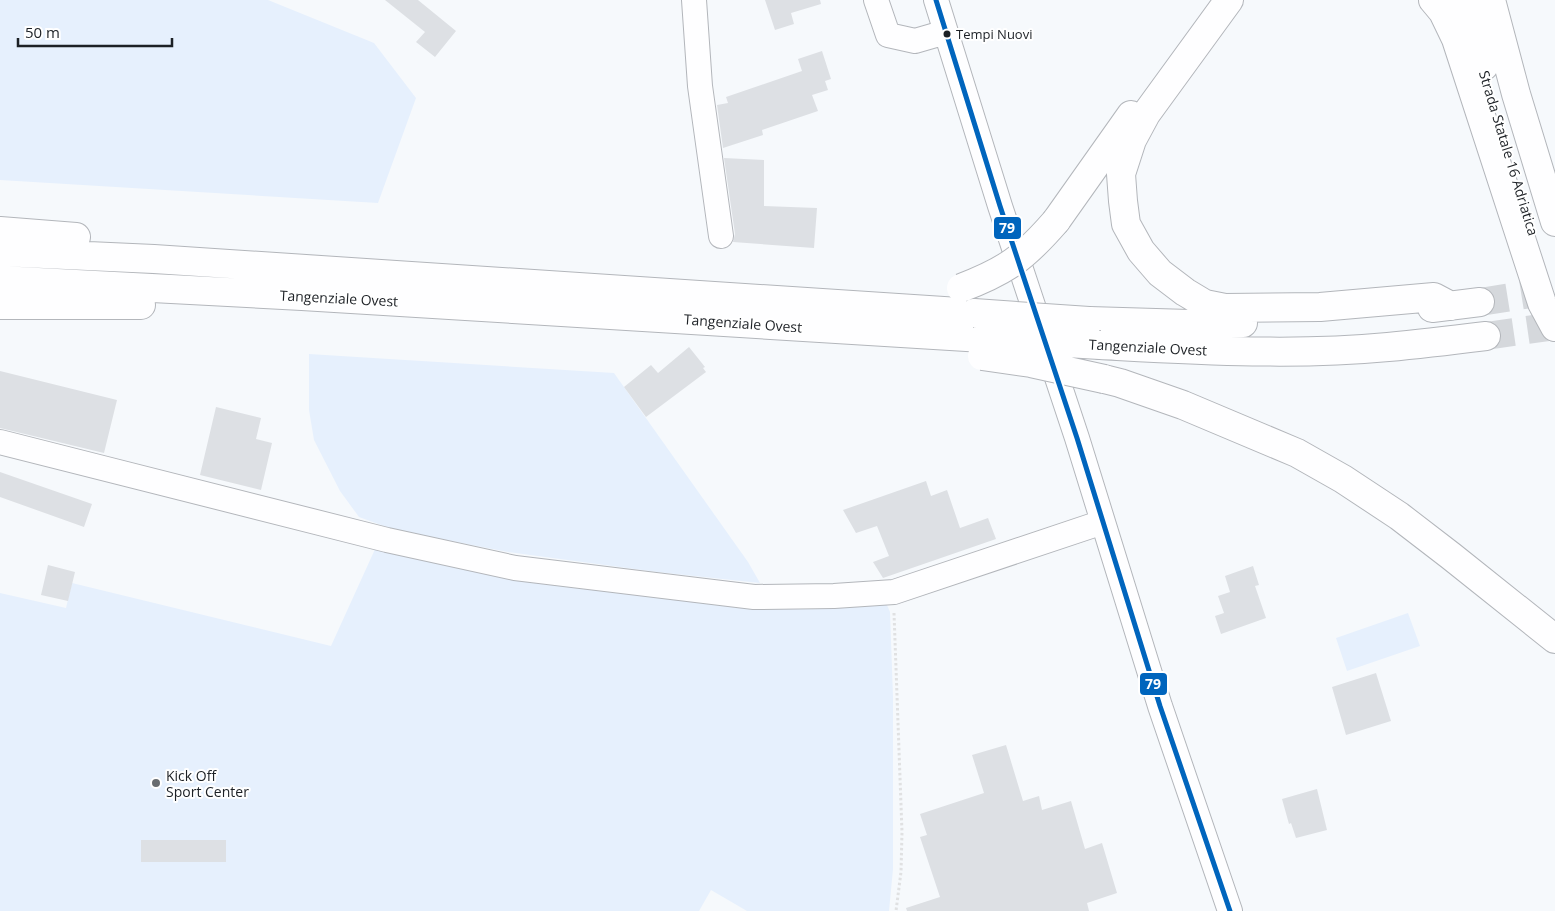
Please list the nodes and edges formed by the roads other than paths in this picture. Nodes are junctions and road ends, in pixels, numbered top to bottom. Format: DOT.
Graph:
graph roads {
  1 [pos="694,0"];
  2 [pos="876,0"];
  3 [pos="936,0"];
  4 [pos="1213,0"];
  5 [pos="1229,0"];
  6 [pos="1433,0"];
  7 [pos="1465,0"];
  8 [pos="1491,0"];
  9 [pos="1504,0"];
  10 [pos="946,32"];
  11 [pos="1555,186"];
  12 [pos="1555,222"];
  13 [pos="0,231"];
  14 [pos="722,236"];
  15 [pos="0,252"];
  16 [pos="154,260"];
  17 [pos="0,280"];
  18 [pos="666,291"];
  19 [pos="302,296"];
  20 [pos="1480,302"];
  21 [pos="0,305"];
  22 [pos="1451,306"];
  23 [pos="1555,306"];
  24 [pos="1555,327"];
  25 [pos="1094,333"];
  26 [pos="1486,336"];
  27 [pos="982,347"];
  28 [pos="0,442"];
  29 [pos="1103,522"];
  30 [pos="1555,639"];
  31 [pos="1230,911"];
  1 -- 14 [label="street"];
  2 -- 10 [label="street"];
  3 -- 10 [label="street"];
  4 -- 18 [label="highway, bridge"];
  5 -- 22 [label="highway"];
  6 -- 24 [label="highway"];
  7 -- 23 [label="highway, Strada Statale 16 Adriatica"];
  8 -- 12 [label="highway, Strada Statale 16 Adriatica"];
  9 -- 11 [label="highway"];
  10 -- 29 [label="street"];
  13 -- 16 [label="highway"];
  15 -- 16 [label="highway, Tangenziale Ovest"];
  16 -- 18 [label="highway, Tangenziale Ovest"];
  17 -- 19 [label="highway, Tangenziale Ovest"];
  18 -- 25 [label="highway, Tangenziale Ovest, bridge"];
  19 -- 21 [label="highway"];
  19 -- 27 [label="highway, Tangenziale Ovest"];
  20 -- 22 [label="highway, Tangenziale Ovest"];
  22 -- 25 [label="highway, Tangenziale Ovest"];
  25 -- 26 [label="highway, Tangenziale Ovest"];
  25 -- 27 [label="highway, Tangenziale Ovest, bridge"];
  27 -- 30 [label="highway, bridge"];
  28 -- 29 [label="street"];
  29 -- 31 [label="street"];
}
